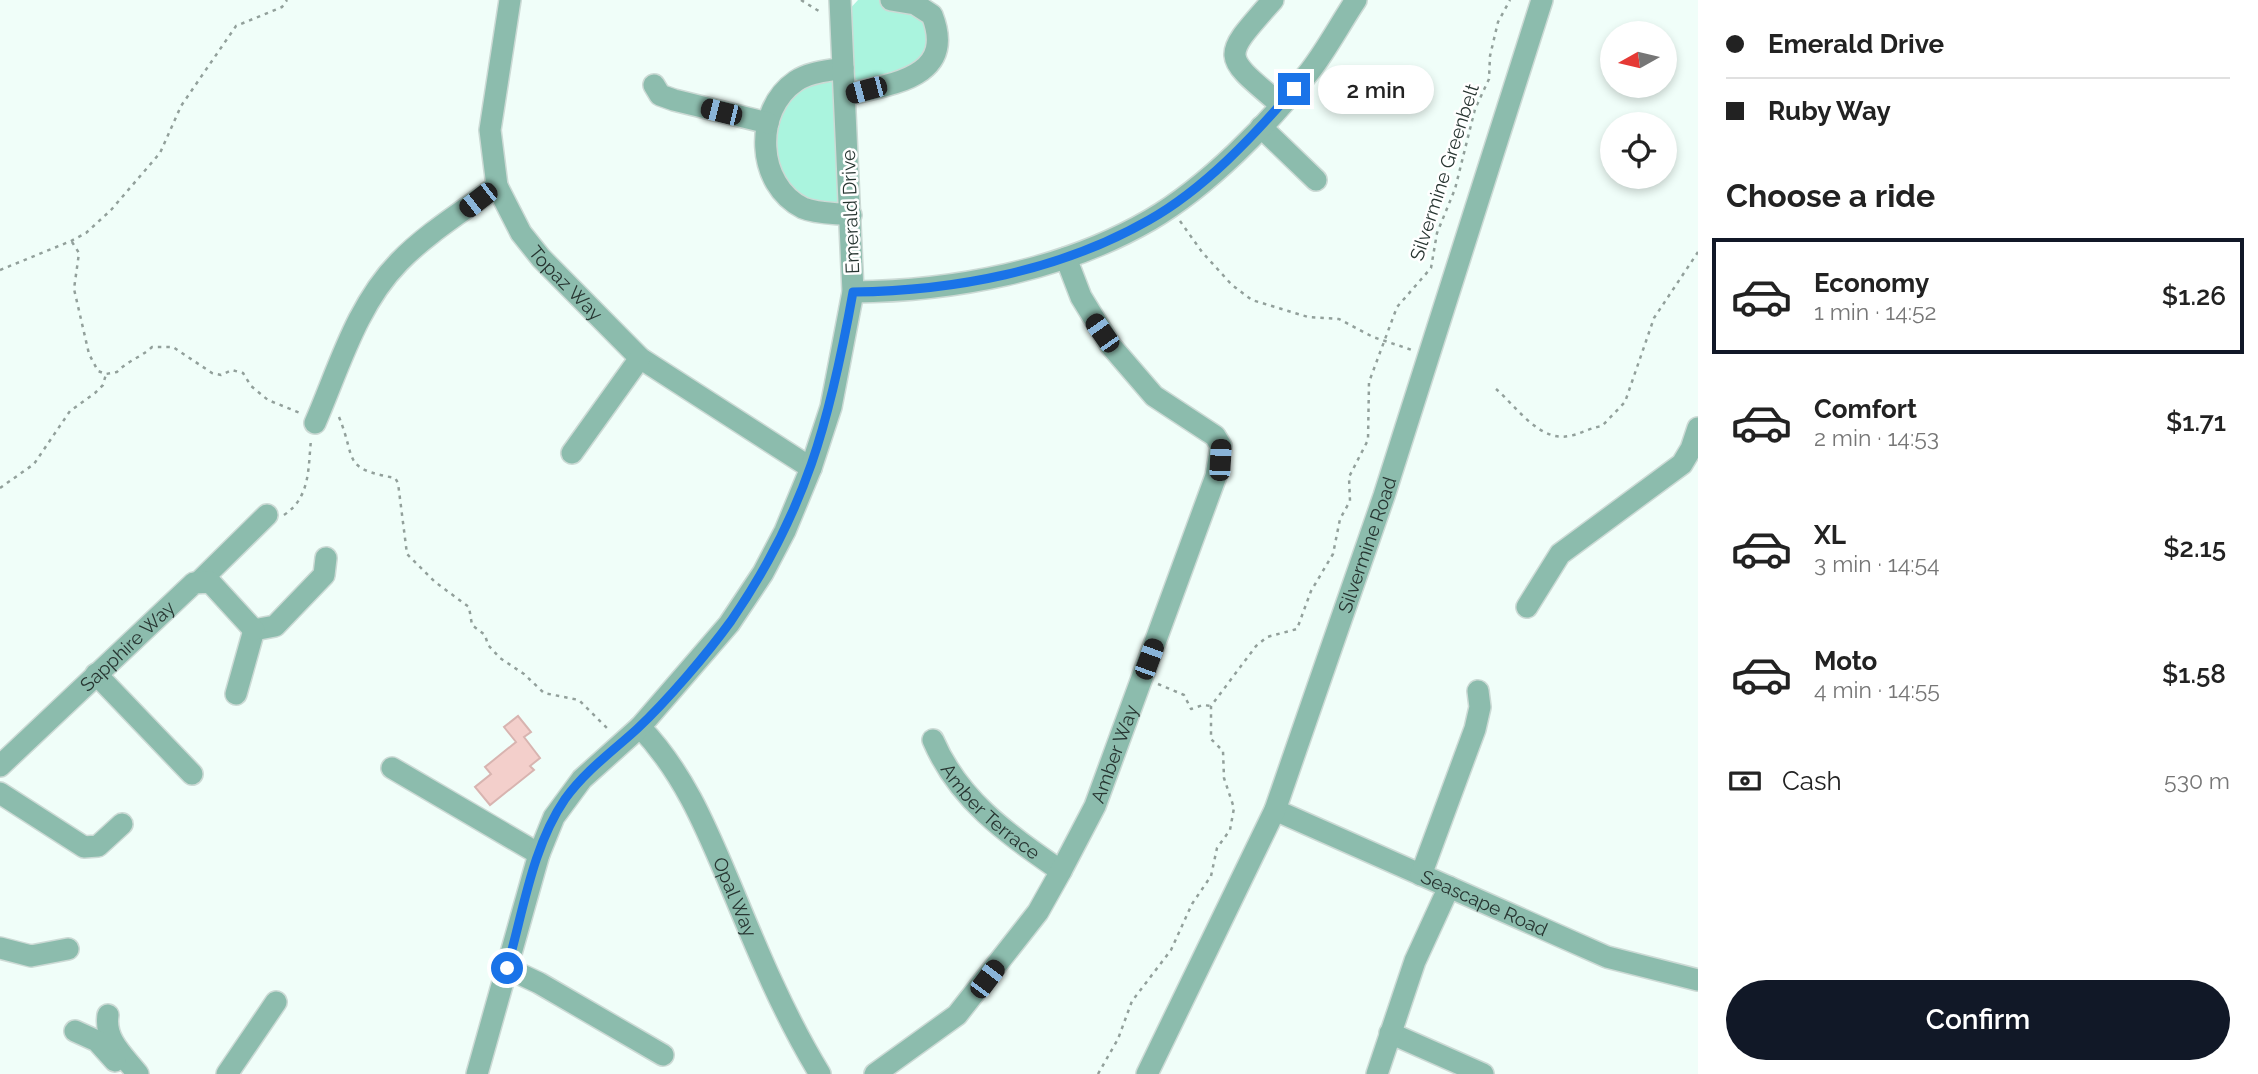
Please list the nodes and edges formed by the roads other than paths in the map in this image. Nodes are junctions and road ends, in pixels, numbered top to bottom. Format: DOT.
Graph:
graph roads {
  1 [pos="510,0"];
  2 [pos="840,0"];
  3 [pos="891,0"];
  4 [pos="1273,0"];
  5 [pos="1542,0"];
  6 [pos="1348,3"];
  7 [pos="843,68"];
  8 [pos="654,85"];
  9 [pos="846,95"];
  10 [pos="1281,105"];
  11 [pos="768,123"];
  12 [pos="1261,127"];
  13 [pos="1316,180"];
  14 [pos="497,186"];
  15 [pos="851,215"];
  16 [pos="1066,258"];
  17 [pos="853,292"];
  18 [pos="640,358"];
  19 [pos="317,417"];
  20 [pos="1698,428"];
  21 [pos="572,453"];
  22 [pos="811,468"];
  23 [pos="268,515"];
  24 [pos="326,558"];
  25 [pos="200,581"];
  26 [pos="1527,607"];
  27 [pos="254,630"];
  28 [pos="96,674"];
  29 [pos="1478,691"];
  30 [pos="236,694"];
  31 [pos="640,727"];
  32 [pos="933,740"];
  33 [pos="0,765"];
  34 [pos="392,768"];
  35 [pos="192,774"];
  36 [pos="0,793"];
  37 [pos="1275,810"];
  38 [pos="122,824"];
  39 [pos="539,854"];
  40 [pos="1061,872"];
  41 [pos="1421,875"];
  42 [pos="1449,887"];
  43 [pos="0,948"];
  44 [pos="68,949"];
  45 [pos="507,968"];
  46 [pos="1698,980"];
  47 [pos="276,1002"];
  48 [pos="108,1015"];
  49 [pos="75,1031"];
  50 [pos="1390,1033"];
  51 [pos="663,1055"];
  52 [pos="124,1074"];
  53 [pos="138,1074"];
  54 [pos="228,1074"];
  55 [pos="477,1074"];
  56 [pos="820,1074"];
  57 [pos="875,1074"];
  58 [pos="1147,1074"];
  59 [pos="1377,1074"];
  60 [pos="1483,1074"];
  1 -- 14 [label="street, Topaz Way"];
  2 -- 7 [label="street, Emerald Drive"];
  3 -- 9 [label="street"];
  4 -- 10 [label="street"];
  5 -- 37 [label="street, Silvermine Road"];
  6 -- 10 [label="street"];
  7 -- 9 [label="street, Emerald Drive"];
  7 -- 11 [label="street"];
  8 -- 11 [label="street"];
  9 -- 15 [label="street, Emerald Drive"];
  10 -- 12 [label="street"];
  11 -- 15 [label="street"];
  12 -- 13 [label="street"];
  12 -- 16 [label="street"];
  14 -- 18 [label="street, Topaz Way"];
  14 -- 19 [label="street"];
  15 -- 17 [label="street, Emerald Drive"];
  16 -- 17 [label="street"];
  16 -- 40 [label="street, Amber Way"];
  17 -- 22 [label="street, Emerald Drive"];
  18 -- 21 [label="street"];
  18 -- 22 [label="street, Topaz Way"];
  20 -- 26 [label="street"];
  22 -- 31 [label="street, Emerald Drive"];
  23 -- 25 [label="street, Sapphire Way"];
  24 -- 27 [label="street"];
  25 -- 27 [label="street"];
  25 -- 28 [label="street, Sapphire Way"];
  27 -- 30 [label="street"];
  28 -- 33 [label="street, Sapphire Way"];
  28 -- 35 [label="street"];
  29 -- 41 [label="street"];
  31 -- 39 [label="street, Emerald Drive"];
  31 -- 56 [label="street, Opal Way"];
  32 -- 40 [label="street, Amber Terrace"];
  34 -- 39 [label="street"];
  36 -- 38 [label="street"];
  37 -- 41 [label="street, Seascape Road"];
  37 -- 58 [label="street, Silvermine Road"];
  39 -- 45 [label="street, Emerald Drive"];
  40 -- 57 [label="street, Amber Way"];
  41 -- 42 [label="street, Seascape Road"];
  42 -- 46 [label="street, Seascape Road"];
  42 -- 50 [label="street"];
  43 -- 44 [label="street"];
  45 -- 51 [label="street"];
  45 -- 55 [label="street, Emerald Drive"];
  47 -- 54 [label="street"];
  48 -- 53 [label="street"];
  49 -- 52 [label="street"];
  50 -- 59 [label="street"];
  50 -- 60 [label="street"];
}
